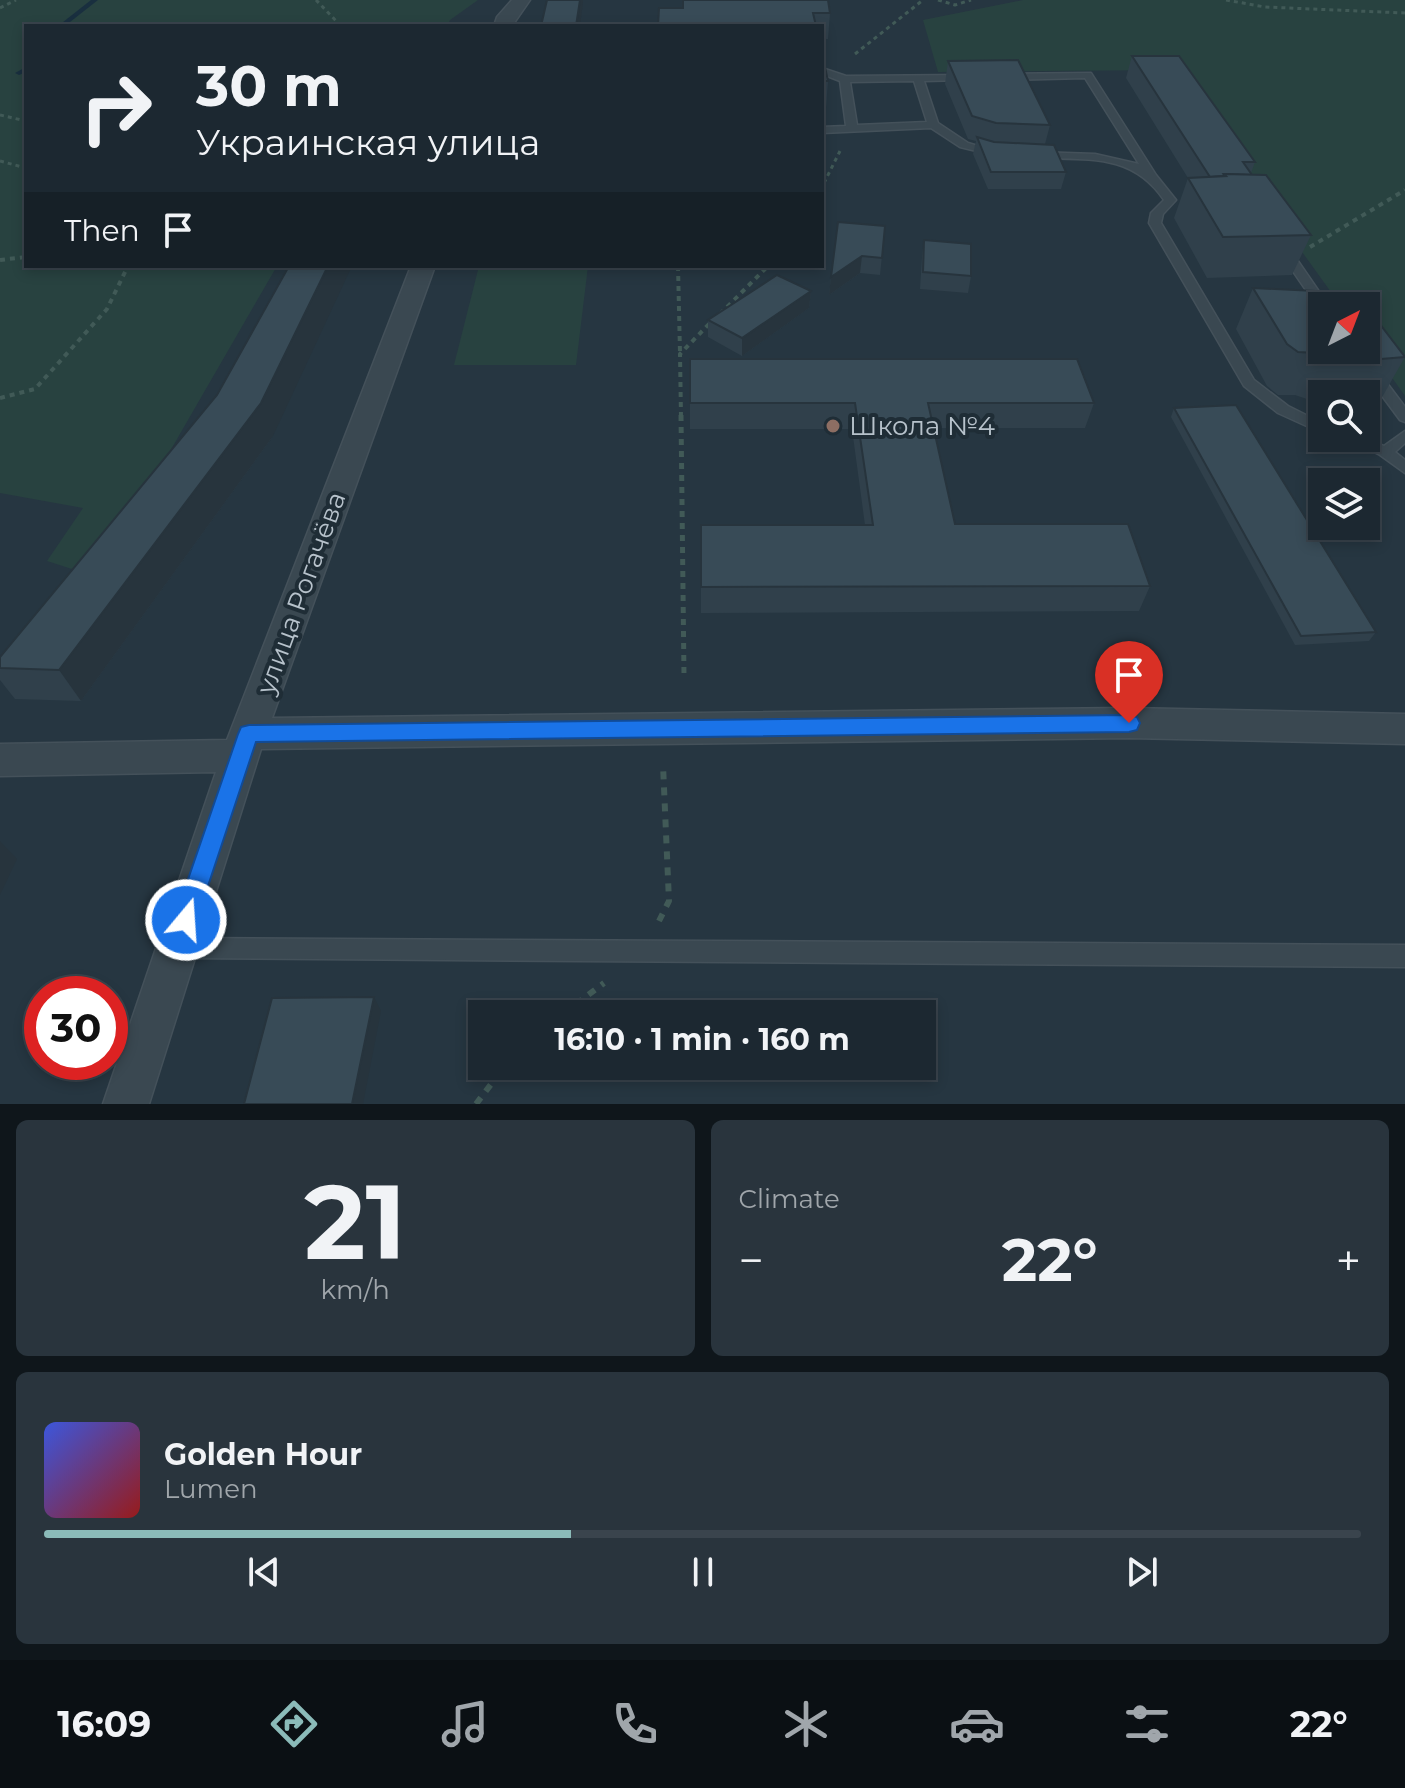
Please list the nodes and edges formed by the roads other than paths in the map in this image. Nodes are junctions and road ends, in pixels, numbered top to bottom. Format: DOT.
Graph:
graph roads {
  1 [pos="521,0"];
  2 [pos="504,24"];
  3 [pos="827,72"];
  4 [pos="980,77"];
  5 [pos="995,77"];
  6 [pos="918,78"];
  7 [pos="845,79"];
  8 [pos="933,125"];
  9 [pos="852,129"];
  10 [pos="824,130"];
  11 [pos="1006,153"];
  12 [pos="1020,154"];
  13 [pos="1152,176"];
  14 [pos="1165,205"];
  15 [pos="1180,206"];
  16 [pos="1273,234"];
  17 [pos="422,268"];
  18 [pos="1313,292"];
  19 [pos="1365,364"];
  20 [pos="1405,417"];
  21 [pos="1308,424"];
  22 [pos="1405,436"];
  23 [pos="1380,450"];
  24 [pos="1385,452"];
  25 [pos="1405,468"];
  26 [pos="1405,729"];
  27 [pos="244,745"];
  28 [pos="0,760"];
  29 [pos="177,948"];
  30 [pos="1405,956"];
  31 [pos="126,1104"];
  1 -- 2 [label="street"];
  3 -- 7 [label="lane"];
  4 -- 6 [label="lane"];
  5 -- 13 [label="lane"];
  6 -- 7 [label="lane"];
  6 -- 8 [label="lane"];
  7 -- 9 [label="lane"];
  8 -- 9 [label="lane"];
  8 -- 11 [label="lane"];
  9 -- 10 [label="lane"];
  12 -- 13 [label="lane"];
  13 -- 14 [label="lane"];
  14 -- 15 [label="lane"];
  14 -- 21 [label="lane"];
  16 -- 18 [label="lane"];
  17 -- 27 [label="street, улица Рогачёва"];
  19 -- 20 [label="lane"];
  22 -- 24 [label="lane"];
  23 -- 24 [label="lane"];
  24 -- 25 [label="lane"];
  26 -- 27 [label="street"];
  27 -- 28 [label="street"];
  27 -- 29 [label="street, улица Рогачёва"];
  29 -- 30 [label="lane"];
  29 -- 31 [label="street, улица Рогачёва"];
}
